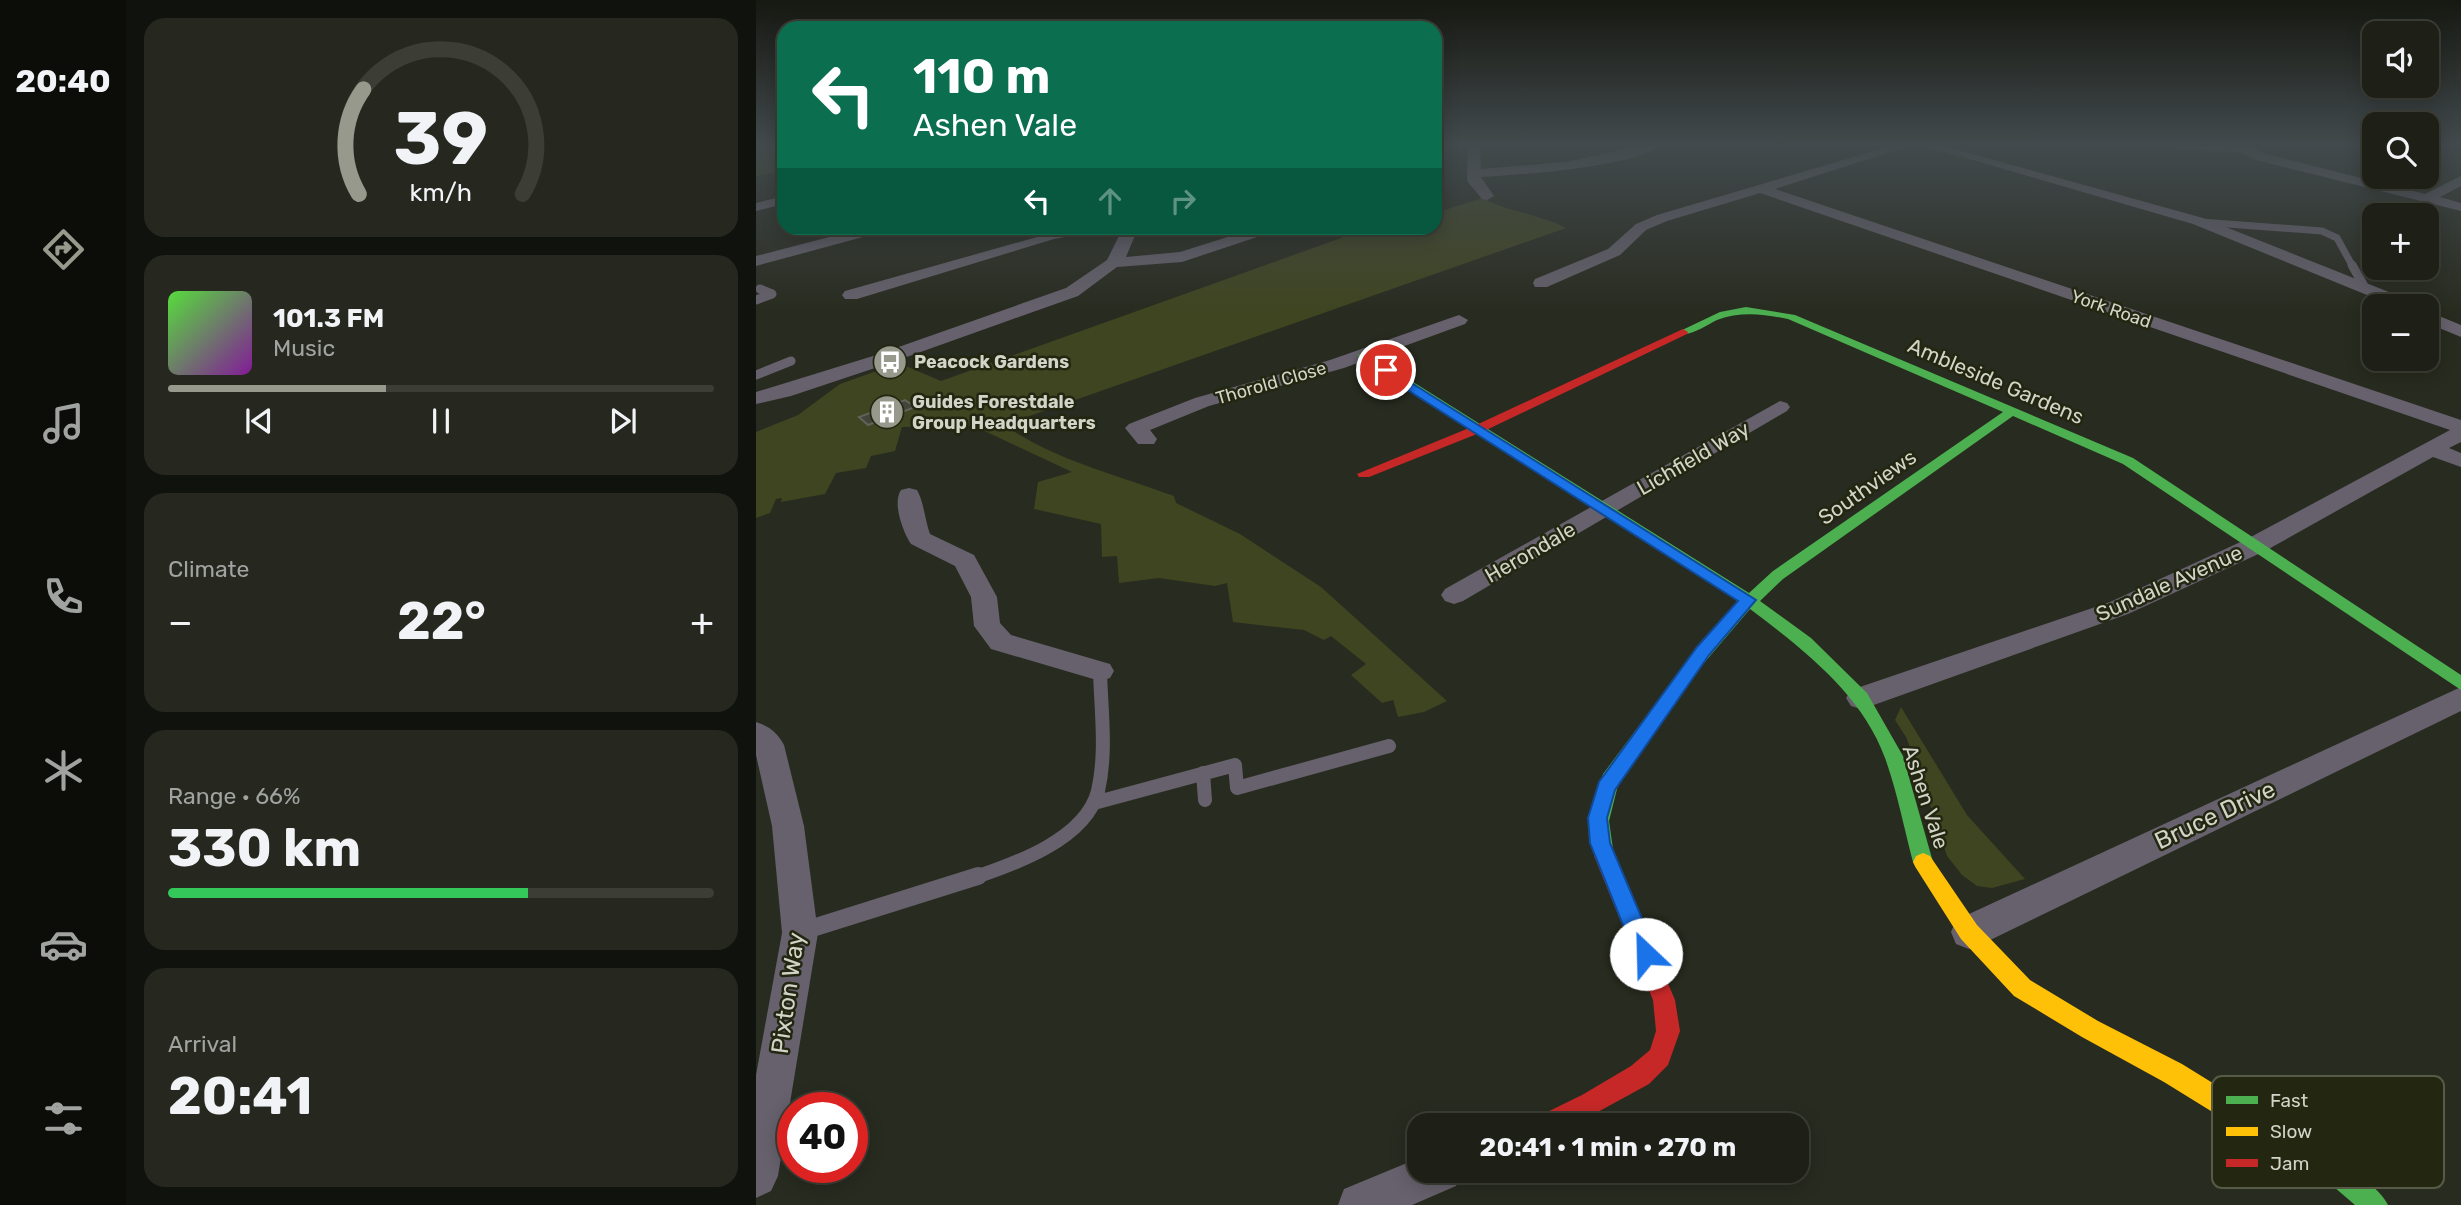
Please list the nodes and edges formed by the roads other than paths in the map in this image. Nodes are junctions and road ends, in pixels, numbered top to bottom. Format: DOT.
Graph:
graph roads {
  1 [pos="1720,201"];
  2 [pos="1798,201"];
  3 [pos="2124,201"];
  4 [pos="2440,201"];
  5 [pos="777,202"];
  6 [pos="756,207"];
  7 [pos="2461,207"];
  8 [pos="2197,222"];
  9 [pos="854,235"];
  10 [pos="1052,235"];
  11 [pos="1127,235"];
  12 [pos="1249,235"];
  13 [pos="756,261"];
  14 [pos="1113,263"];
  15 [pos="1541,284"];
  16 [pos="2364,285"];
  17 [pos="760,289"];
  18 [pos="2383,294"];
  19 [pos="851,295"];
  20 [pos="756,300"];
  21 [pos="1459,320"];
  22 [pos="2439,322"];
  23 [pos="2461,332"];
  24 [pos="1363,355"];
  25 [pos="880,360"];
  26 [pos="791,361"];
  27 [pos="756,375"];
  28 [pos="756,398"];
  29 [pos="1780,407"];
  30 [pos="2012,411"];
  31 [pos="2461,427"];
  32 [pos="1478,429"];
  33 [pos="2461,433"];
  34 [pos="1146,439"];
  35 [pos="2430,449"];
  36 [pos="2461,460"];
  37 [pos="1364,474"];
  38 [pos="908,495"];
  39 [pos="1606,509"];
  40 [pos="2256,545"];
  41 [pos="1454,596"];
  42 [pos="1748,600"];
  43 [pos="1100,671"];
  44 [pos="2461,684"];
  45 [pos="1861,698"];
  46 [pos="2461,698"];
  47 [pos="756,734"];
  48 [pos="1389,746"];
  49 [pos="1203,773"];
  50 [pos="1205,800"];
  51 [pos="1094,803"];
  52 [pos="1969,932"];
  53 [pos="800,933"];
  54 [pos="2212,1097"];
  55 [pos="1570,1113"];
  56 [pos="756,1176"];
  57 [pos="1412,1183"];
  58 [pos="2355,1188"];
  59 [pos="1360,1205"];
  60 [pos="2375,1205"];
  1 -- 15 [label="street"];
  2 -- 31 [label="street, York Road"];
  3 -- 8 [label="street"];
  4 -- 7 [label="street"];
  5 -- 6 [label="street"];
  8 -- 16 [label="street"];
  8 -- 16 [label="lane"];
  9 -- 13 [label="street"];
  10 -- 19 [label="street"];
  11 -- 14 [label="street"];
  12 -- 14 [label="street"];
  14 -- 25 [label="street"];
  16 -- 18 [label="street"];
  17 -- 20 [label="lane"];
  21 -- 24 [label="street, Thorold Close"];
  22 -- 23 [label="street"];
  24 -- 32 [label="street, Ashen Vale"];
  24 -- 34 [label="street, Thorold Close"];
  25 -- 28 [label="street"];
  26 -- 27 [label="lane"];
  29 -- 39 [label="street, Lichfield Way"];
  30 -- 32 [label="street, Ambleside Gardens"];
  30 -- 40 [label="street, Ambleside Gardens"];
  30 -- 42 [label="street, Southviews"];
  32 -- 37 [label="street, Ambleside Gardens"];
  32 -- 39 [label="street, Ashen Vale"];
  33 -- 35 [label="street, Sundale Avenue"];
  35 -- 36 [label="street"];
  35 -- 40 [label="street, Sundale Avenue"];
  38 -- 43 [label="street"];
  39 -- 41 [label="street, Herondale"];
  39 -- 42 [label="street, Ashen Vale"];
  40 -- 44 [label="street, Ambleside Gardens"];
  40 -- 45 [label="street, Sundale Avenue"];
  42 -- 45 [label="street, Ashen Vale"];
  42 -- 55 [label="street, Southviews"];
  43 -- 51 [label="lane"];
  45 -- 52 [label="street, Ashen Vale"];
  46 -- 52 [label="street, Bruce Drive"];
  47 -- 53 [label="street, Pixton Way"];
  48 -- 49 [label="lane"];
  49 -- 50 [label="lane"];
  49 -- 51 [label="lane"];
  51 -- 53 [label="lane"];
  52 -- 54 [label="street, Ashen Vale"];
  53 -- 56 [label="street, Pixton Way"];
  57 -- 59 [label="street"];
  58 -- 60 [label="street, Ashen Vale"];
}
